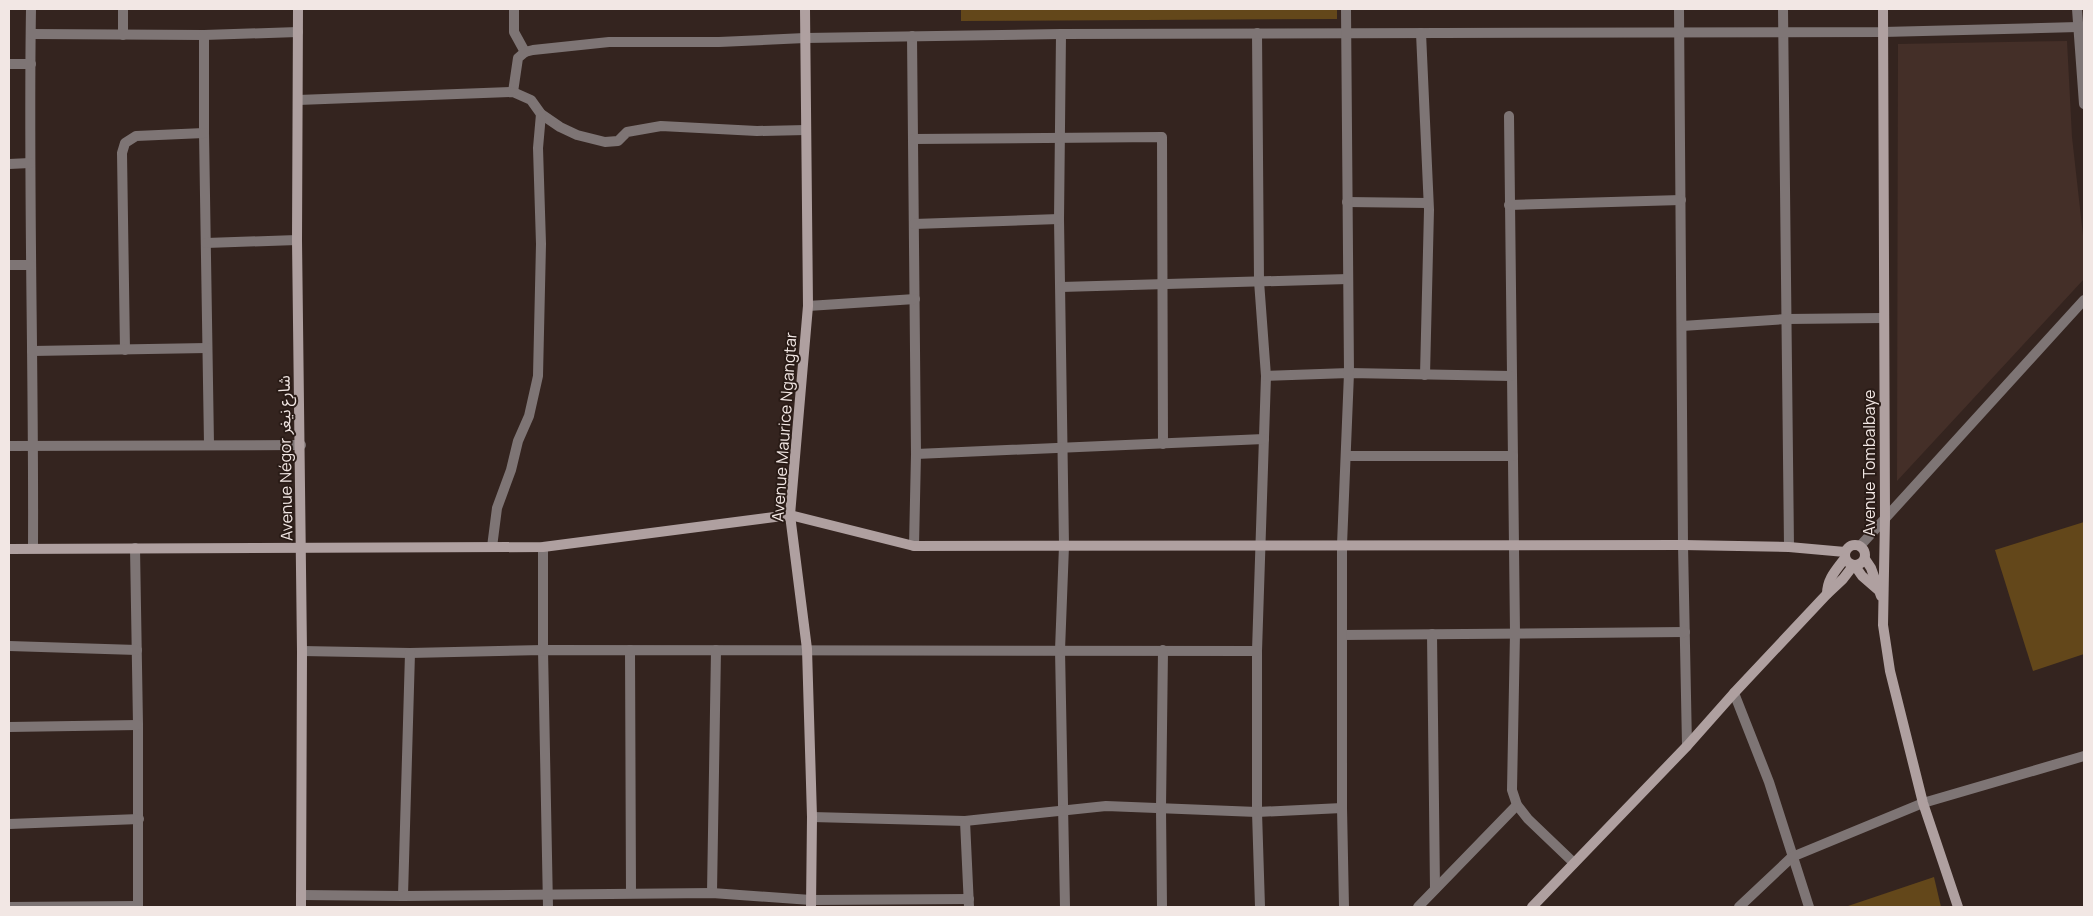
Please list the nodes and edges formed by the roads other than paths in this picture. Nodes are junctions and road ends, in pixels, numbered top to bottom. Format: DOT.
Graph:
graph roads {
  1 [pos="31,9"];
  2 [pos="123,9"];
  3 [pos="298,9"];
  4 [pos="514,9"];
  5 [pos="806,9"];
  6 [pos="1346,9"];
  7 [pos="1679,9"];
  8 [pos="1783,9"];
  9 [pos="1883,9"];
  10 [pos="2077,9"];
  11 [pos="2078,27"];
  12 [pos="298,32"];
  13 [pos="1680,32"];
  14 [pos="1784,32"];
  15 [pos="1883,32"];
  16 [pos="1257,33"];
  17 [pos="1346,33"];
  18 [pos="1421,33"];
  19 [pos="31,34"];
  20 [pos="1061,34"];
  21 [pos="123,35"];
  22 [pos="204,35"];
  23 [pos="912,36"];
  24 [pos="806,38"];
  25 [pos="525,52"];
  26 [pos="9,64"];
  27 [pos="31,64"];
  28 [pos="513,92"];
  29 [pos="298,100"];
  30 [pos="2084,104"];
  31 [pos="541,114"];
  32 [pos="1508,116"];
  33 [pos="806,130"];
  34 [pos="204,133"];
  35 [pos="1061,137"];
  36 [pos="913,139"];
  37 [pos="30,163"];
  38 [pos="9,164"];
  39 [pos="1681,200"];
  40 [pos="1347,202"];
  41 [pos="1428,203"];
  42 [pos="1509,205"];
  43 [pos="1060,219"];
  44 [pos="914,224"];
  45 [pos="297,240"];
  46 [pos="206,243"];
  47 [pos="9,265"];
  48 [pos="31,265"];
  49 [pos="1348,279"];
  50 [pos="1259,281"];
  51 [pos="1162,283"];
  52 [pos="1061,287"];
  53 [pos="915,299"];
  54 [pos="2084,300"];
  55 [pos="808,306"];
  56 [pos="1884,318"];
  57 [pos="1786,319"];
  58 [pos="1682,326"];
  59 [pos="207,348"];
  60 [pos="32,350"];
  61 [pos="125,350"];
  62 [pos="1349,373"];
  63 [pos="1425,374"];
  64 [pos="1266,376"];
  65 [pos="1511,376"];
  66 [pos="1264,439"];
  67 [pos="209,444"];
  68 [pos="301,444"];
  69 [pos="1163,444"];
  70 [pos="9,446"];
  71 [pos="33,446"];
  72 [pos="1064,449"];
  73 [pos="916,454"];
  74 [pos="1346,456"];
  75 [pos="1512,456"];
  76 [pos="790,515"];
  77 [pos="1885,518"];
  78 [pos="1261,545"];
  79 [pos="1342,545"];
  80 [pos="1514,545"];
  81 [pos="1683,545"];
  82 [pos="914,546"];
  83 [pos="1064,546"];
  84 [pos="1860,546"];
  85 [pos="492,547"];
  86 [pos="543,547"];
  87 [pos="1789,547"];
  88 [pos="33,548"];
  89 [pos="135,548"];
  90 [pos="301,548"];
  91 [pos="9,549"];
  92 [pos="1865,558"];
  93 [pos="1849,560"];
  94 [pos="1880,594"];
  95 [pos="1686,632"];
  96 [pos="1515,633"];
  97 [pos="1432,634"];
  98 [pos="1342,635"];
  99 [pos="9,646"];
  100 [pos="807,649"];
  101 [pos="137,650"];
  102 [pos="543,650"];
  103 [pos="630,650"];
  104 [pos="716,650"];
  105 [pos="1060,650"];
  106 [pos="1163,650"];
  107 [pos="1257,650"];
  108 [pos="302,651"];
  109 [pos="410,653"];
  110 [pos="1734,693"];
  111 [pos="138,725"];
  112 [pos="9,727"];
  113 [pos="1687,746"];
  114 [pos="2084,756"];
  115 [pos="1923,803"];
  116 [pos="1517,805"];
  117 [pos="1161,808"];
  118 [pos="1342,808"];
  119 [pos="1063,810"];
  120 [pos="1257,812"];
  121 [pos="812,817"];
  122 [pos="139,819"];
  123 [pos="965,820"];
  124 [pos="9,824"];
  125 [pos="1792,857"];
  126 [pos="1574,863"];
  127 [pos="1435,889"];
  128 [pos="631,893"];
  129 [pos="712,893"];
  130 [pos="548,894"];
  131 [pos="301,895"];
  132 [pos="403,896"];
  133 [pos="969,903"];
  134 [pos="811,904"];
  135 [pos="138,906"];
  136 [pos="9,907"];
  137 [pos="301,907"];
  138 [pos="548,907"];
  139 [pos="1065,907"];
  140 [pos="1162,907"];
  141 [pos="1260,907"];
  142 [pos="1344,907"];
  143 [pos="1418,907"];
  144 [pos="1532,907"];
  145 [pos="1739,907"];
  146 [pos="1809,907"];
  147 [pos="1958,907"];
  1 -- 19 [label="street"];
  2 -- 21 [label="street"];
  3 -- 12 [label="street, Avenue Négor شارع نيغر"];
  4 -- 25 [label="street"];
  5 -- 24 [label="street, Avenue Maurice Ngangtar"];
  6 -- 17 [label="street"];
  7 -- 13 [label="street"];
  8 -- 14 [label="street"];
  9 -- 15 [label="street, Avenue Tombalbaye"];
  10 -- 11 [label="street"];
  11 -- 15 [label="street"];
  11 -- 30 [label="street"];
  12 -- 22 [label="street"];
  12 -- 29 [label="street, Avenue Négor شارع نيغر"];
  13 -- 14 [label="street"];
  13 -- 18 [label="street"];
  13 -- 39 [label="street"];
  14 -- 15 [label="street"];
  14 -- 57 [label="street"];
  15 -- 56 [label="street, Avenue Tombalbaye"];
  16 -- 17 [label="street"];
  16 -- 20 [label="street"];
  16 -- 50 [label="street"];
  17 -- 18 [label="street"];
  17 -- 40 [label="street"];
  18 -- 41 [label="street"];
  19 -- 21 [label="street"];
  19 -- 27 [label="street"];
  20 -- 23 [label="street"];
  20 -- 35 [label="street"];
  21 -- 22 [label="street"];
  22 -- 34 [label="street"];
  23 -- 24 [label="street"];
  23 -- 36 [label="street"];
  24 -- 25 [label="street"];
  24 -- 33 [label="street, Avenue Maurice Ngangtar"];
  25 -- 28 [label="street"];
  26 -- 27 [label="street"];
  27 -- 37 [label="street"];
  28 -- 29 [label="street"];
  28 -- 31 [label="street"];
  29 -- 45 [label="street, Avenue Négor شارع نيغر"];
  31 -- 33 [label="street"];
  31 -- 85 [label="street"];
  32 -- 42 [label="street"];
  33 -- 55 [label="street, Avenue Maurice Ngangtar"];
  34 -- 46 [label="street"];
  34 -- 61 [label="street"];
  35 -- 36 [label="street"];
  35 -- 43 [label="street"];
  35 -- 51 [label="street"];
  36 -- 44 [label="street"];
  37 -- 38 [label="street"];
  37 -- 48 [label="street"];
  39 -- 42 [label="street"];
  39 -- 58 [label="street"];
  40 -- 41 [label="street"];
  40 -- 49 [label="street"];
  41 -- 63 [label="street"];
  42 -- 65 [label="street"];
  43 -- 44 [label="street"];
  43 -- 52 [label="street"];
  44 -- 53 [label="street"];
  45 -- 46 [label="street"];
  45 -- 68 [label="street, Avenue Négor شارع نيغر"];
  46 -- 59 [label="street"];
  47 -- 48 [label="street"];
  48 -- 60 [label="street"];
  49 -- 50 [label="street"];
  49 -- 62 [label="street"];
  50 -- 51 [label="street"];
  50 -- 64 [label="street"];
  51 -- 52 [label="street"];
  51 -- 69 [label="street"];
  52 -- 72 [label="street"];
  53 -- 55 [label="street"];
  53 -- 73 [label="street"];
  54 -- 77 [label="street"];
  55 -- 76 [label="street, Avenue Maurice Ngangtar"];
  56 -- 57 [label="street"];
  56 -- 77 [label="street, Avenue Tombalbaye"];
  57 -- 58 [label="street"];
  57 -- 87 [label="street"];
  58 -- 81 [label="street"];
  59 -- 61 [label="street"];
  59 -- 67 [label="street"];
  60 -- 61 [label="street"];
  60 -- 71 [label="street"];
  62 -- 63 [label="street"];
  62 -- 64 [label="street"];
  62 -- 74 [label="street"];
  63 -- 65 [label="street"];
  64 -- 66 [label="street"];
  65 -- 75 [label="street"];
  66 -- 69 [label="street"];
  66 -- 78 [label="street"];
  67 -- 68 [label="street"];
  67 -- 71 [label="street"];
  68 -- 90 [label="street, Avenue Négor شارع نيغر"];
  69 -- 72 [label="street"];
  70 -- 71 [label="street"];
  71 -- 88 [label="street"];
  72 -- 73 [label="street"];
  72 -- 83 [label="street"];
  73 -- 82 [label="street"];
  74 -- 75 [label="street"];
  74 -- 79 [label="street"];
  75 -- 80 [label="street"];
  76 -- 82 [label="street"];
  76 -- 86 [label="street"];
  76 -- 100 [label="street, Avenue Maurice Ngangtar"];
  77 -- 84 [label="street"];
  77 -- 94 [label="street, Avenue Tombalbaye"];
  78 -- 79 [label="street"];
  78 -- 83 [label="street"];
  78 -- 107 [label="street"];
  79 -- 80 [label="street"];
  79 -- 98 [label="street"];
  80 -- 81 [label="street"];
  80 -- 96 [label="street"];
  81 -- 87 [label="street"];
  81 -- 95 [label="street"];
  82 -- 83 [label="street"];
  83 -- 105 [label="street"];
  84 -- 92 [label="street"];
  84 -- 93 [label="street"];
  85 -- 86 [label="street"];
  85 -- 90 [label="street"];
  86 -- 102 [label="street"];
  87 -- 93 [label="street"];
  88 -- 89 [label="street"];
  88 -- 91 [label="street"];
  89 -- 90 [label="street"];
  89 -- 101 [label="street"];
  90 -- 108 [label="street, Avenue Négor شارع نيغر"];
  92 -- 93 [label="street"];
  92 -- 94 [label="street"];
  93 -- 94 [label="street"];
  93 -- 110 [label="street"];
  94 -- 115 [label="street, Avenue Tombalbaye"];
  95 -- 96 [label="street"];
  95 -- 113 [label="street"];
  96 -- 97 [label="street"];
  96 -- 116 [label="street"];
  97 -- 98 [label="street"];
  97 -- 127 [label="street"];
  98 -- 118 [label="street"];
  99 -- 101 [label="street"];
  100 -- 104 [label="street"];
  100 -- 105 [label="street"];
  100 -- 121 [label="street, Avenue Maurice Ngangtar"];
  101 -- 111 [label="street"];
  102 -- 103 [label="street"];
  102 -- 109 [label="street"];
  102 -- 130 [label="street"];
  103 -- 104 [label="street"];
  103 -- 128 [label="street"];
  104 -- 129 [label="street"];
  105 -- 106 [label="street"];
  105 -- 119 [label="street"];
  106 -- 107 [label="street"];
  106 -- 117 [label="street"];
  107 -- 120 [label="street"];
  108 -- 109 [label="street"];
  108 -- 131 [label="street, Avenue Négor شارع نيغر"];
  109 -- 132 [label="street"];
  110 -- 113 [label="street"];
  110 -- 125 [label="street"];
  111 -- 112 [label="street"];
  111 -- 122 [label="street"];
  113 -- 126 [label="street"];
  114 -- 115 [label="street"];
  115 -- 125 [label="street"];
  115 -- 147 [label="street, Avenue Tombalbaye"];
  116 -- 126 [label="street"];
  116 -- 127 [label="street"];
  117 -- 119 [label="street"];
  117 -- 120 [label="street"];
  117 -- 140 [label="street"];
  118 -- 120 [label="street"];
  118 -- 142 [label="street"];
  119 -- 123 [label="street"];
  119 -- 139 [label="street"];
  120 -- 141 [label="street"];
  121 -- 123 [label="street"];
  121 -- 134 [label="street, Avenue Maurice Ngangtar"];
  122 -- 124 [label="street"];
  122 -- 135 [label="street"];
  123 -- 133 [label="street"];
  125 -- 145 [label="street"];
  125 -- 146 [label="street"];
  126 -- 144 [label="street"];
  127 -- 143 [label="street"];
  128 -- 129 [label="street"];
  128 -- 130 [label="street"];
  129 -- 134 [label="street"];
  130 -- 132 [label="street"];
  130 -- 138 [label="street"];
  131 -- 132 [label="street"];
  131 -- 137 [label="street, Avenue Négor شارع نيغر"];
  133 -- 134 [label="street"];
  135 -- 136 [label="street"];
}
